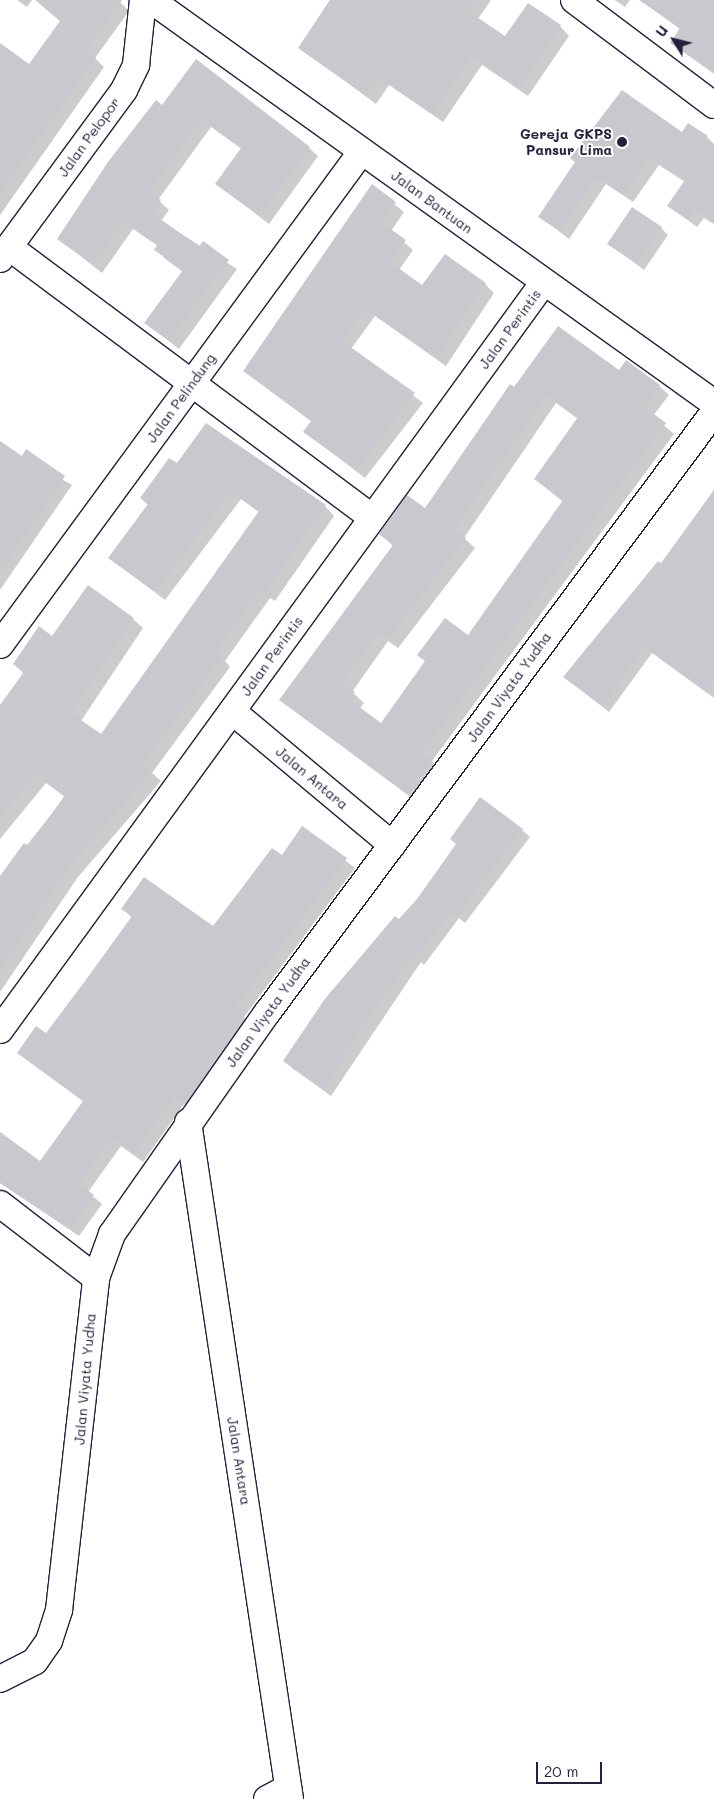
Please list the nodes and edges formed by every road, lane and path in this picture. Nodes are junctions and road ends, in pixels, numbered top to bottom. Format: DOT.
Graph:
graph roads {
  1 [pos="143,0"];
  2 [pos="151,0"];
  3 [pos="574,0"];
  4 [pos="714,104"];
  5 [pos="362,151"];
  6 [pos="5,253"];
  7 [pos="544,282"];
  8 [pos="192,383"];
  9 [pos="714,403"];
  10 [pos="714,412"];
  11 [pos="372,518"];
  12 [pos="0,645"];
  13 [pos="232,711"];
  14 [pos="392,845"];
  15 [pos="0,1030"];
  16 [pos="188,1122"];
  17 [pos="0,1204"];
  18 [pos="96,1278"];
  19 [pos="0,1679"];
  20 [pos="282,1795"];
  1 -- 6 [label="street, Jalan Pelopor"];
  2 -- 5 [label="street, Jalan Bantuan"];
  3 -- 4 [label="street"];
  5 -- 7 [label="street, Jalan Bantuan"];
  5 -- 8 [label="street, Jalan Pelindung"];
  6 -- 8 [label="street"];
  7 -- 9 [label="street, Jalan Bantuan"];
  7 -- 11 [label="street, Jalan Perintis"];
  8 -- 11 [label="street"];
  8 -- 12 [label="street, Jalan Pelindung"];
  10 -- 14 [label="street, Jalan Viyata Yudha"];
  11 -- 13 [label="street, Jalan Perintis"];
  13 -- 14 [label="street, Jalan Antara"];
  13 -- 15 [label="street, Jalan Perintis"];
  14 -- 16 [label="street, Jalan Viyata Yudha"];
  16 -- 18 [label="street, Jalan Viyata Yudha"];
  16 -- 20 [label="street, Jalan Antara"];
  17 -- 18 [label="street"];
  18 -- 19 [label="street, Jalan Viyata Yudha"];
}
